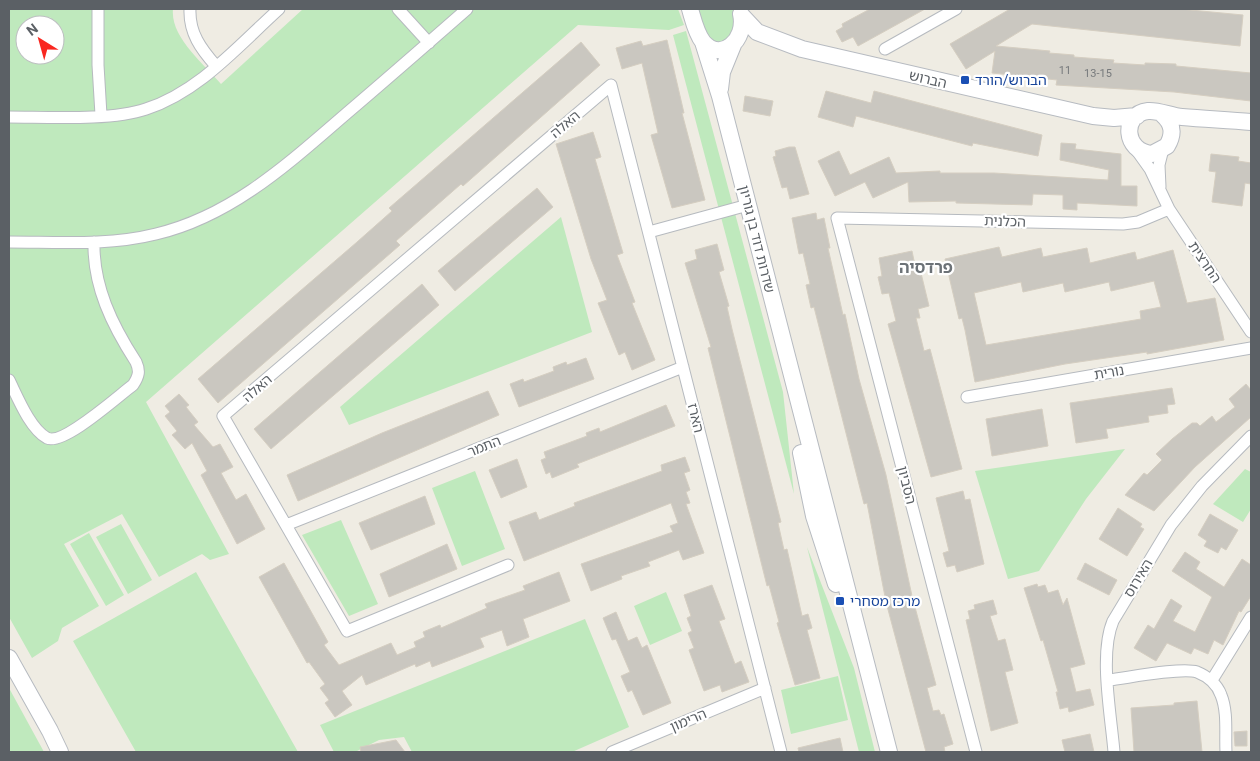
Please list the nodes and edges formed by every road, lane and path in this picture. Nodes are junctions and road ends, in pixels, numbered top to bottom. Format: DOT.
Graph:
graph roads {
  1 [pos="98,9"];
  2 [pos="190,9"];
  3 [pos="279,9"];
  4 [pos="398,9"];
  5 [pos="467,9"];
  6 [pos="690,9"];
  7 [pos="956,9"];
  8 [pos="741,12"];
  9 [pos="703,42"];
  10 [pos="736,42"];
  11 [pos="429,43"];
  12 [pos="793,47"];
  13 [pos="885,49"];
  14 [pos="216,66"];
  15 [pos="612,84"];
  16 [pos="720,96"];
  17 [pos="101,115"];
  18 [pos="1162,115"];
  19 [pos="1093,116"];
  20 [pos="1137,116"];
  21 [pos="9,117"];
  22 [pos="1203,118"];
  23 [pos="1251,122"];
  24 [pos="1132,144"];
  25 [pos="1167,145"];
  26 [pos="1160,191"];
  27 [pos="748,205"];
  28 [pos="1169,209"];
  29 [pos="837,218"];
  30 [pos="649,232"];
  31 [pos="9,242"];
  32 [pos="94,242"];
  33 [pos="1251,332"];
  34 [pos="1251,348"];
  35 [pos="683,367"];
  36 [pos="9,380"];
  37 [pos="967,397"];
  38 [pos="1251,436"];
  39 [pos="286,525"];
  40 [pos="508,565"];
  41 [pos="1251,617"];
  42 [pos="9,658"];
  43 [pos="1109,680"];
  44 [pos="1212,680"];
  45 [pos="765,688"];
  46 [pos="50,731"];
  47 [pos="60,752"];
  48 [pos="65,752"];
  49 [pos="612,752"];
  50 [pos="781,752"];
  51 [pos="888,752"];
  52 [pos="976,752"];
  53 [pos="1114,752"];
  54 [pos="1226,752"];
  1 -- 17 [label="street"];
  2 -- 14 [label="street"];
  3 -- 14 [label="street"];
  4 -- 11 [label="street"];
  5 -- 11 [label="street"];
  6 -- 9 [label="street, שדרות דוד בן גוריון"];
  7 -- 13 [label="street"];
  8 -- 10 [label="street, שדרות דוד בן גוריון"];
  8 -- 12 [label="street, הברוש"];
  9 -- 10 [label="street, הברוש"];
  9 -- 16 [label="street, שדרות דוד בן גוריון"];
  10 -- 12 [label="street, הברוש"];
  10 -- 16 [label="street, שדרות דוד בן גוריון"];
  11 -- 32 [label="street"];
  12 -- 19 [label="street, הברוש"];
  14 -- 17 [label="street"];
  15 -- 30 [label="street, הארז"];
  15 -- 39 [label="street, האלה"];
  16 -- 27 [label="street, שדרות דוד בן גוריון"];
  17 -- 21 [label="street"];
  18 -- 20 [label="street"];
  18 -- 22 [label="street"];
  18 -- 25 [label="street"];
  19 -- 20 [label="street, הברוש"];
  19 -- 24 [label="street, הברוש"];
  20 -- 24 [label="street"];
  22 -- 23 [label="street"];
  22 -- 25 [label="street"];
  24 -- 25 [label="street"];
  24 -- 26 [label="street, החרצית"];
  25 -- 26 [label="street, החרצית"];
  26 -- 28 [label="street, החרצית"];
  27 -- 30 [label="street"];
  27 -- 51 [label="street, שדרות דוד בן גוריון"];
  28 -- 29 [label="street, הכלנית"];
  28 -- 33 [label="street, החרצית"];
  29 -- 52 [label="street, הסביון"];
  30 -- 35 [label="street, הארז"];
  31 -- 32 [label="street"];
  32 -- 36 [label="street"];
  34 -- 37 [label="street, נורית"];
  35 -- 39 [label="street, התמר"];
  35 -- 45 [label="street, הארז"];
  38 -- 43 [label="street, האירוס"];
  39 -- 40 [label="street, האלה"];
  41 -- 44 [label="street"];
  42 -- 46 [label="street"];
  43 -- 44 [label="street"];
  43 -- 53 [label="street, האירוס"];
  44 -- 54 [label="street"];
  45 -- 49 [label="street, הרימון"];
  45 -- 50 [label="street, הארז"];
  46 -- 47 [label="street"];
  46 -- 48 [label="street"];
}
